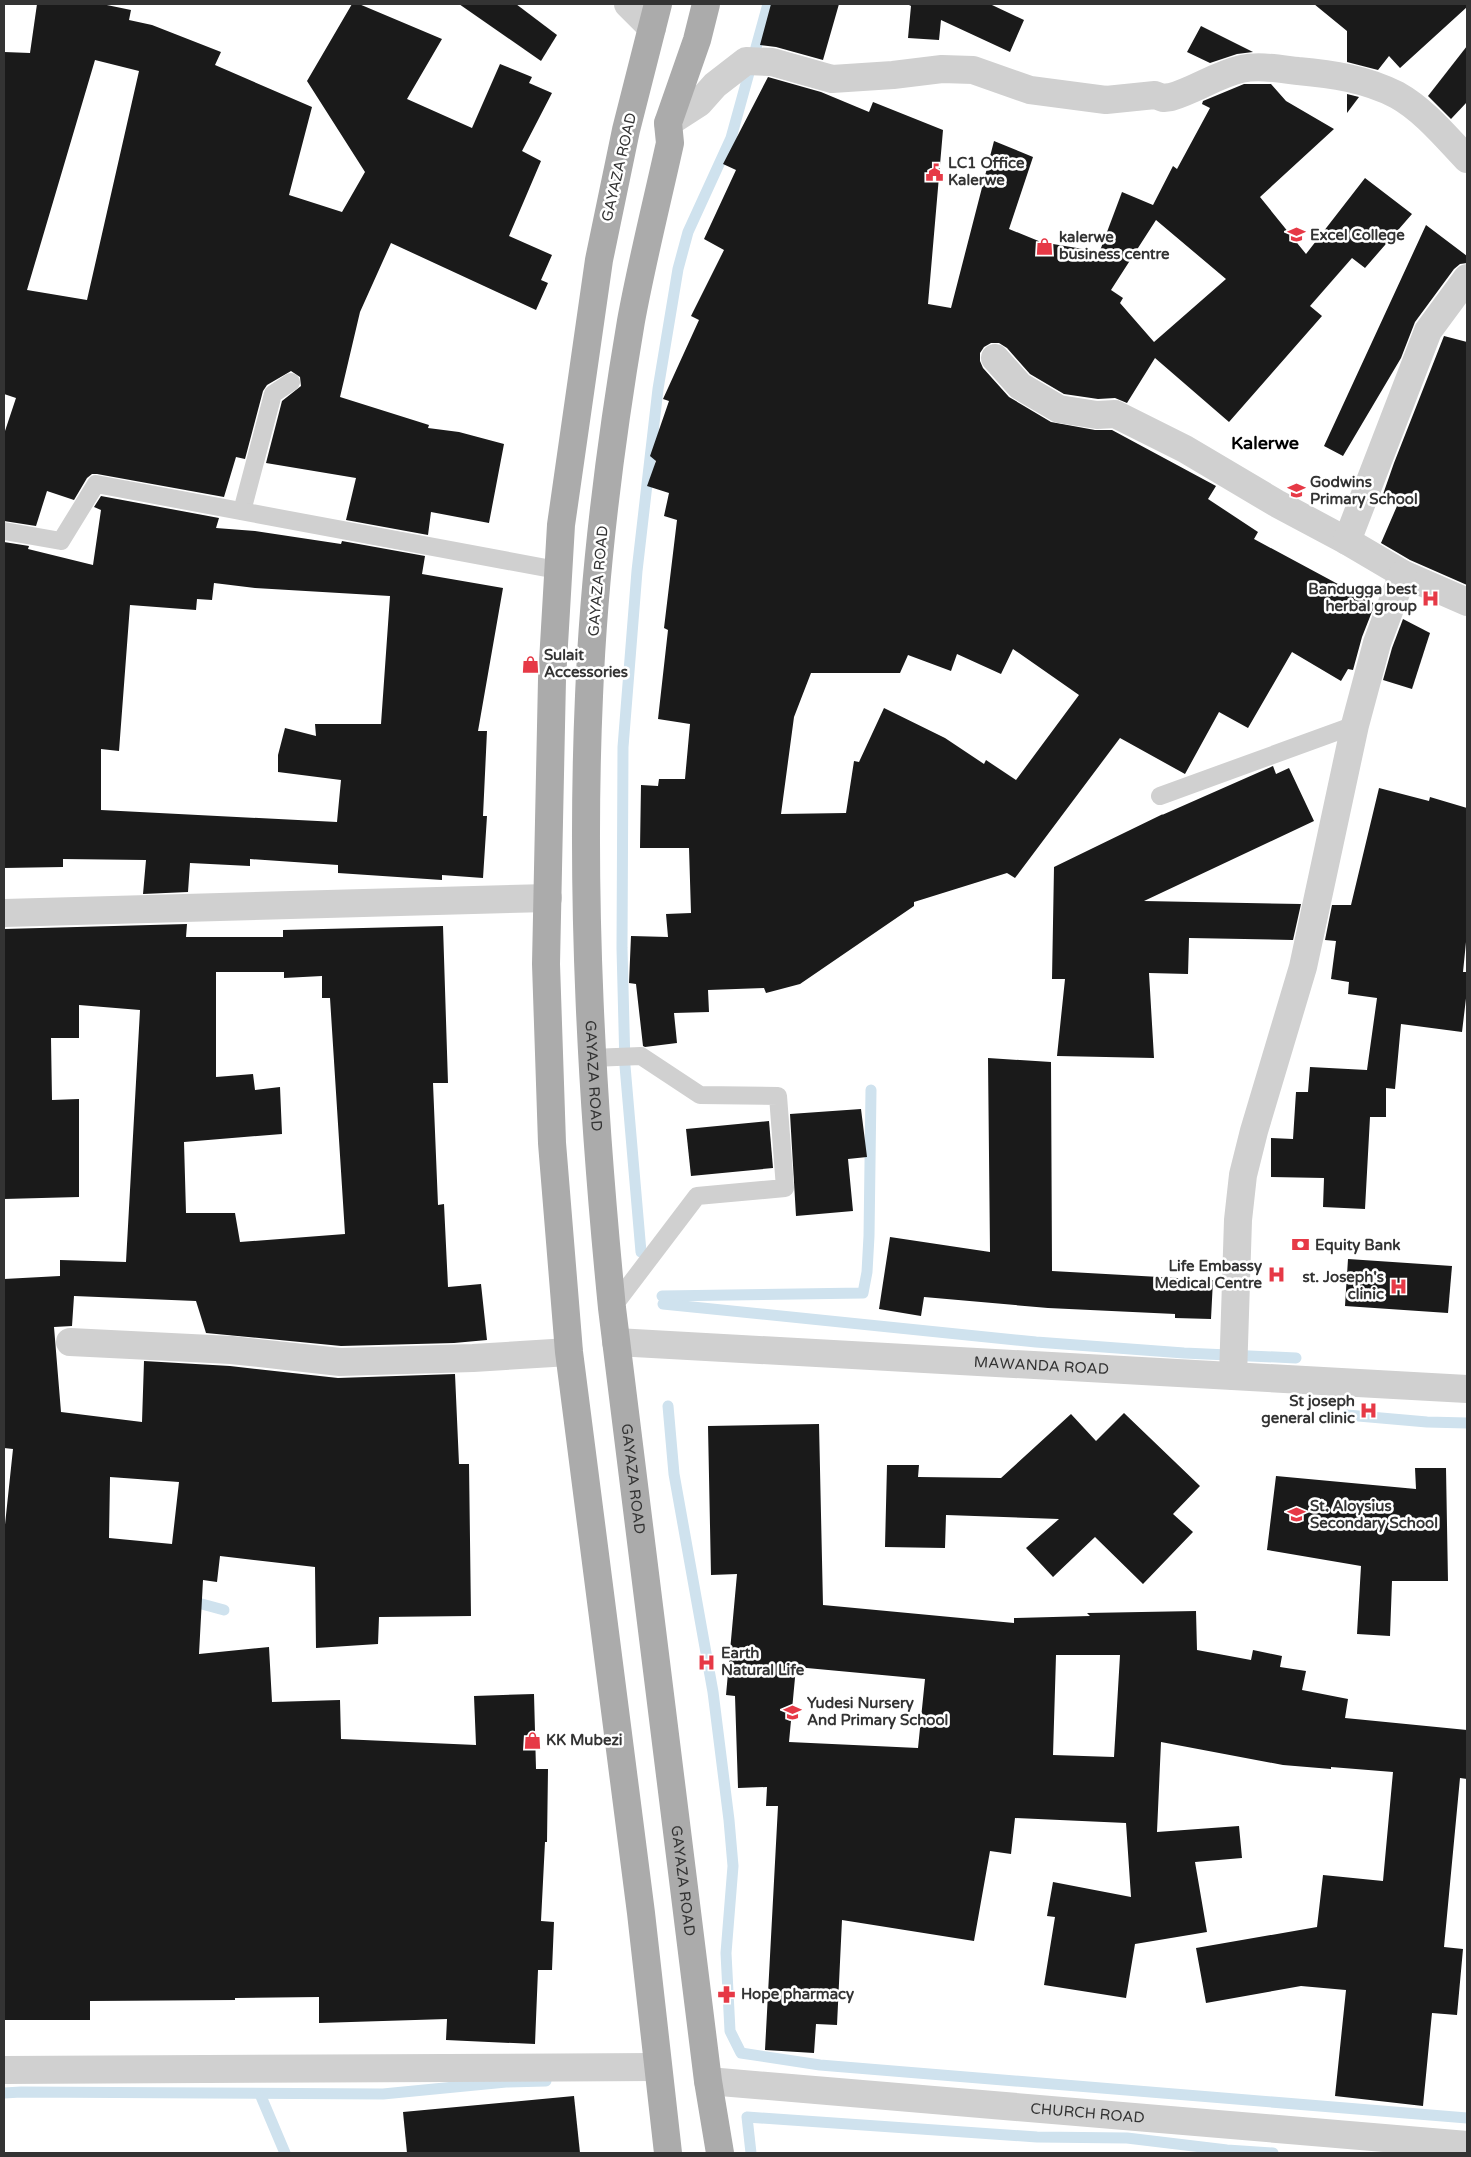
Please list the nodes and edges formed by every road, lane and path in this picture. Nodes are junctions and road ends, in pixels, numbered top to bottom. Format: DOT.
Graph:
graph roads {
  1 [pos="628,4"];
  2 [pos="706,4"];
  3 [pos="655,16"];
  4 [pos="668,123"];
  5 [pos="1467,159"];
  6 [pos="1467,278"];
  7 [pos="1459,304"];
  8 [pos="995,358"];
  9 [pos="291,382"];
  10 [pos="242,511"];
  11 [pos="4,531"];
  12 [pos="1347,541"];
  13 [pos="557,570"];
  14 [pos="1403,574"];
  15 [pos="1467,602"];
  16 [pos="1355,725"];
  17 [pos="1160,796"];
  18 [pos="548,898"];
  19 [pos="4,913"];
  20 [pos="592,1058"];
  21 [pos="612,1308"];
  22 [pos="70,1342"];
  23 [pos="616,1342"];
  24 [pos="569,1352"];
  25 [pos="1232,1376"];
  26 [pos="1467,1390"];
  27 [pos="657,2067"];
  28 [pos="4,2070"];
  29 [pos="708,2081"];
  30 [pos="1459,2148"];
  31 [pos="668,2153"];
  32 [pos="720,2153"];
  1 -- 3 [label="street"];
  2 -- 4 [label="main road, GAYAZA ROAD"];
  3 -- 13 [label="main road, GAYAZA ROAD"];
  4 -- 5 [label="street"];
  4 -- 20 [label="main road, GAYAZA ROAD"];
  6 -- 7 [label="street"];
  7 -- 12 [label="street"];
  8 -- 12 [label="street"];
  9 -- 10 [label="lane"];
  10 -- 11 [label="lane"];
  10 -- 13 [label="lane"];
  12 -- 14 [label="street"];
  13 -- 18 [label="main road, GAYAZA ROAD"];
  14 -- 15 [label="street"];
  14 -- 16 [label="street"];
  16 -- 17 [label="lane"];
  16 -- 25 [label="street"];
  18 -- 19 [label="street"];
  18 -- 24 [label="main road, GAYAZA ROAD"];
  20 -- 21 [label="main road, GAYAZA ROAD"];
  20 -- 21 [label="lane"];
  21 -- 23 [label="main road, GAYAZA ROAD"];
  22 -- 24 [label="street"];
  23 -- 25 [label="street, MAWANDA ROAD"];
  23 -- 29 [label="main road, GAYAZA ROAD"];
  24 -- 27 [label="main road, GAYAZA ROAD"];
  25 -- 26 [label="street, MAWANDA ROAD"];
  27 -- 28 [label="street"];
  27 -- 31 [label="main road, GAYAZA ROAD"];
  29 -- 30 [label="street, CHURCH ROAD"];
  29 -- 32 [label="main road, GAYAZA ROAD"];
}
